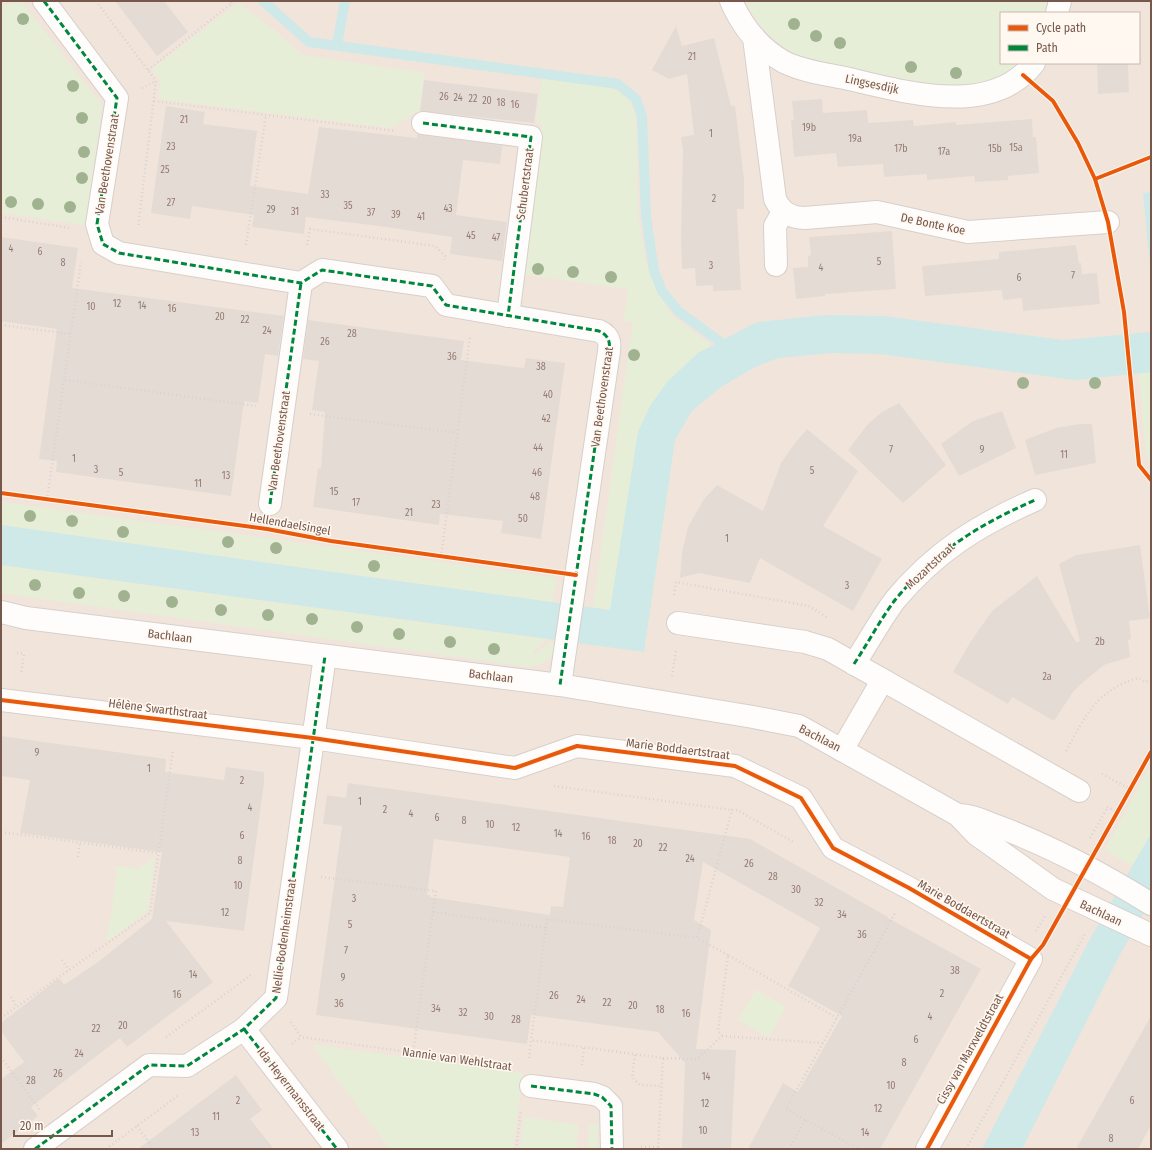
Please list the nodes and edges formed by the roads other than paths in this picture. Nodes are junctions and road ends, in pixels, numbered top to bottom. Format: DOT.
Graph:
graph roads {
  1 [pos="44,1"];
  2 [pos="731,1"];
  3 [pos="1060,1"];
  4 [pos="1057,12"];
  5 [pos="754,38"];
  6 [pos="1033,64"];
  7 [pos="423,123"];
  8 [pos="783,212"];
  9 [pos="1108,222"];
  10 [pos="776,265"];
  11 [pos="301,283"];
  12 [pos="508,316"];
  13 [pos="1035,500"];
  14 [pos="270,504"];
  15 [pos="1,612"];
  16 [pos="680,623"];
  17 [pos="325,656"];
  18 [pos="854,664"];
  19 [pos="882,681"];
  20 [pos="560,685"];
  21 [pos="1,700"];
  22 [pos="313,738"];
  23 [pos="842,750"];
  24 [pos="1079,791"];
  25 [pos="958,815"];
  26 [pos="1151,904"];
  27 [pos="1144,933"];
  28 [pos="1031,959"];
  29 [pos="244,1030"];
  30 [pos="531,1086"];
  31 [pos="35,1149"];
  32 [pos="337,1149"];
  33 [pos="612,1149"];
  34 [pos="927,1149"];
  1 -- 11 [label="street, Van Beethovenstraat"];
  2 -- 5 [label="street, Lingsesdijk"];
  3 -- 4 [label="street"];
  5 -- 6 [label="street, Lingsesdijk"];
  5 -- 8 [label="street"];
  7 -- 12 [label="street, Schubertstraat"];
  8 -- 9 [label="street, De Bonte Koe"];
  8 -- 10 [label="street"];
  11 -- 12 [label="street, Van Beethovenstraat"];
  11 -- 14 [label="street, Van Beethovenstraat"];
  12 -- 20 [label="street, Van Beethovenstraat"];
  13 -- 18 [label="street, Mozartstraat"];
  15 -- 17 [label="street, Bachlaan"];
  16 -- 18 [label="street"];
  17 -- 20 [label="street, Bachlaan"];
  17 -- 22 [label="street, Nellie Bodenheimstraat"];
  18 -- 19 [label="street"];
  19 -- 23 [label="street"];
  19 -- 24 [label="street"];
  20 -- 23 [label="street, Bachlaan"];
  21 -- 22 [label="street, Hélène Swarthstraat"];
  22 -- 28 [label="street, Marie Boddaertstraat"];
  22 -- 29 [label="street, Nellie Bodenheimstraat"];
  23 -- 25 [label="street, Bachlaan"];
  25 -- 26 [label="street, Bachlaan"];
  25 -- 27 [label="street, Bachlaan"];
  28 -- 34 [label="street, Cissy van Marxveldtstraat"];
  29 -- 31 [label="street, Nellie Bodenheimstraat"];
  29 -- 32 [label="street, Ida Heyermansstraat"];
  30 -- 33 [label="street"];
}
